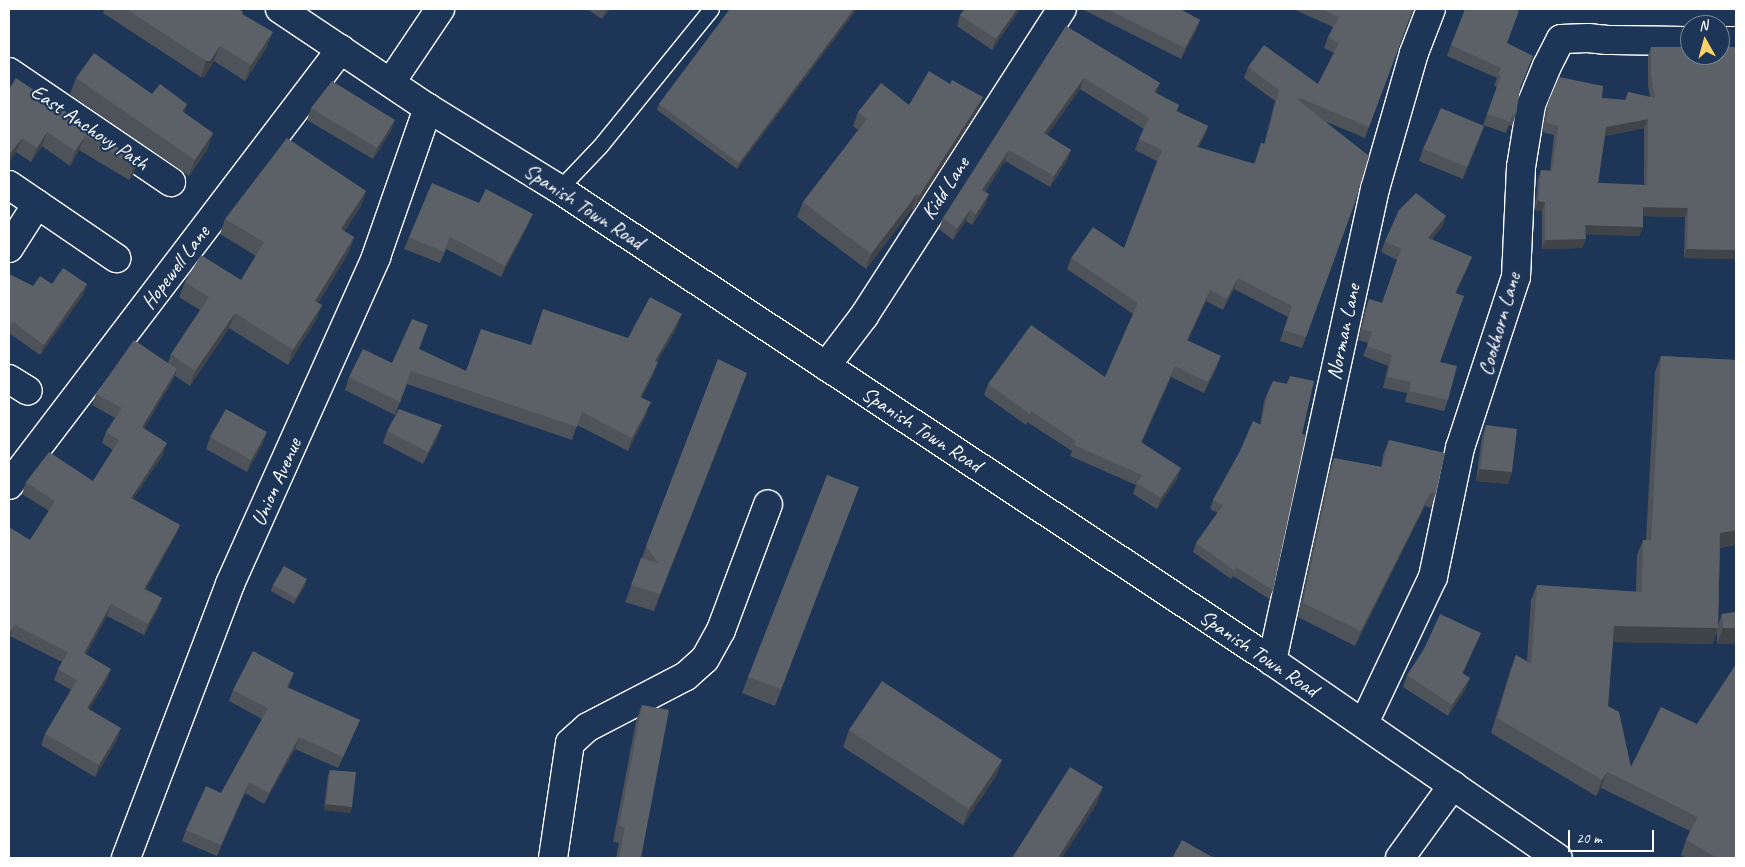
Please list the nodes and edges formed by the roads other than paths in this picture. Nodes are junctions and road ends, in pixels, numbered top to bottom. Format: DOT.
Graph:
graph roads {
  1 [pos="280,9"];
  2 [pos="440,9"];
  3 [pos="711,9"];
  4 [pos="1062,9"];
  5 [pos="1431,9"];
  6 [pos="1680,41"];
  7 [pos="341,49"];
  8 [pos="9,72"];
  9 [pos="391,82"];
  10 [pos="428,108"];
  11 [pos="172,182"];
  12 [pos="9,185"];
  13 [pos="559,189"];
  14 [pos="37,204"];
  15 [pos="9,248"];
  16 [pos="116,258"];
  17 [pos="826,366"];
  18 [pos="9,485"];
  19 [pos="768,504"];
  20 [pos="1272,660"];
  21 [pos="1364,723"];
  22 [pos="1453,785"];
  23 [pos="126,858"];
  24 [pos="553,858"];
  25 [pos="1400,858"];
  26 [pos="1558,858"];
  1 -- 7 [label="street, Spanish Town Road"];
  2 -- 9 [label="street"];
  3 -- 13 [label="lane"];
  4 -- 17 [label="street, Kidd Lane"];
  5 -- 20 [label="street, Norman Lane"];
  6 -- 21 [label="street, Cookhorn Lane"];
  7 -- 9 [label="street, Spanish Town Road"];
  7 -- 18 [label="street, Hopewell Lane"];
  8 -- 11 [label="street, East Anchovy Path"];
  9 -- 10 [label="street, Spanish Town Road"];
  10 -- 13 [label="street, Spanish Town Road"];
  10 -- 23 [label="street, Union Avenue"];
  12 -- 14 [label="street"];
  13 -- 17 [label="street, Spanish Town Road"];
  14 -- 15 [label="street"];
  14 -- 16 [label="street"];
  17 -- 20 [label="street, Spanish Town Road"];
  19 -- 24 [label="street"];
  20 -- 21 [label="street, Spanish Town Road"];
  21 -- 22 [label="street, Spanish Town Road"];
  22 -- 25 [label="street"];
  22 -- 26 [label="street, Spanish Town Road"];
}
